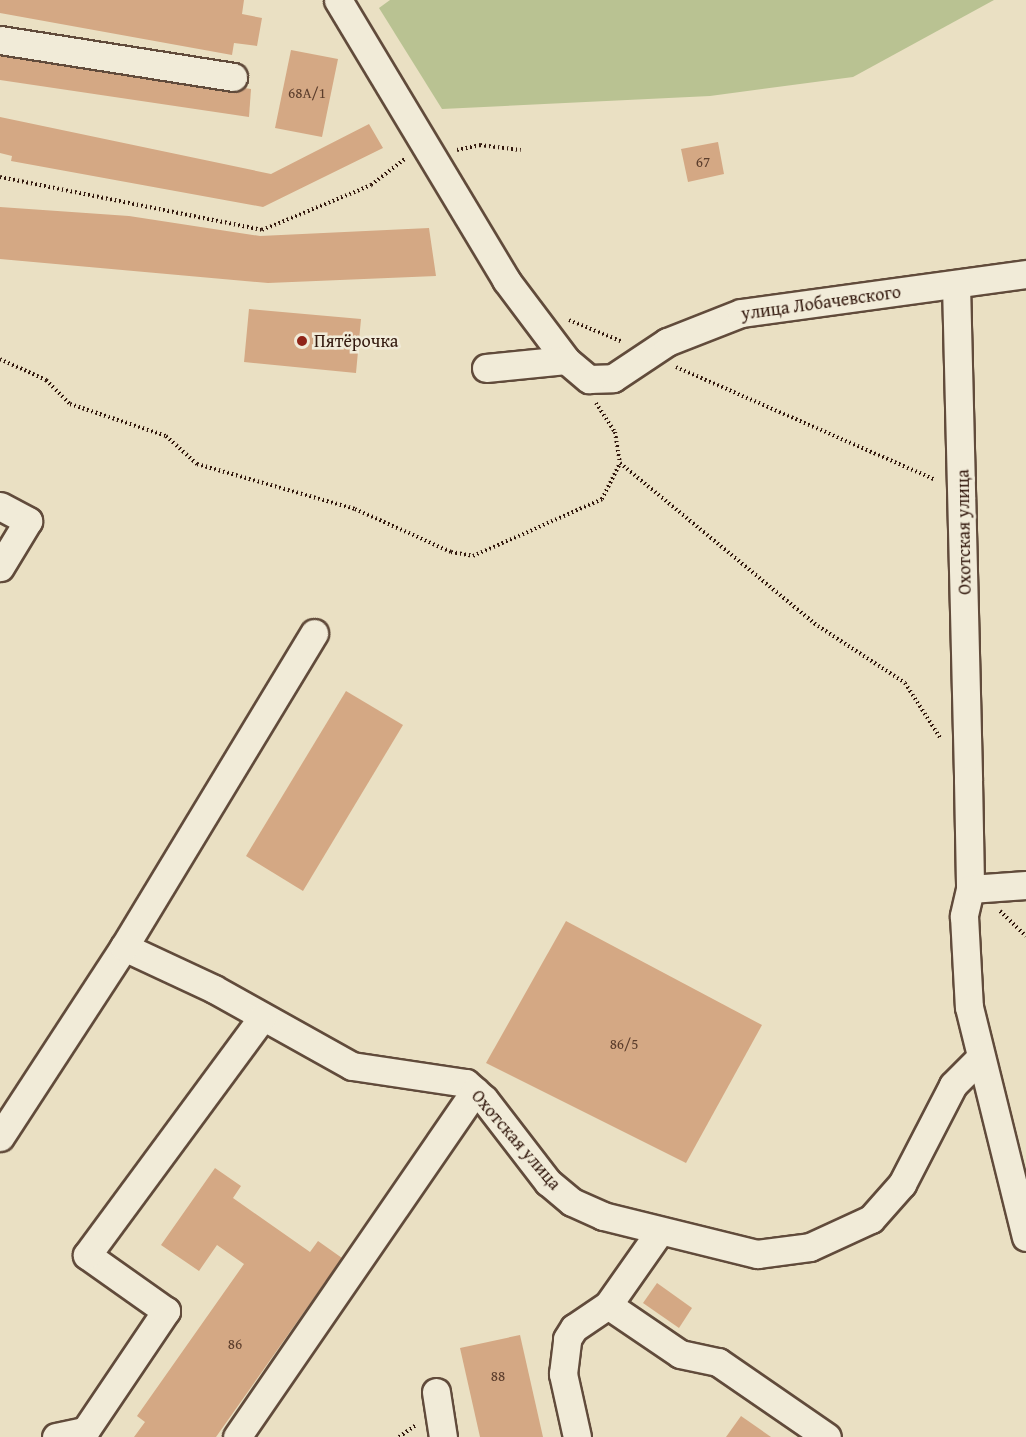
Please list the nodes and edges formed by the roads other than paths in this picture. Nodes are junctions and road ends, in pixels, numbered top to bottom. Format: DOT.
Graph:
graph roads {
  1 [pos="338,0"];
  2 [pos="0,40"];
  3 [pos="233,77"];
  4 [pos="1026,274"];
  5 [pos="956,284"];
  6 [pos="566,360"];
  7 [pos="486,368"];
  8 [pos="0,506"];
  9 [pos="0,567"];
  10 [pos="314,633"];
  11 [pos="1026,885"];
  12 [pos="970,889"];
  13 [pos="124,947"];
  14 [pos="262,1018"];
  15 [pos="979,1059"];
  16 [pos="475,1091"];
  17 [pos="0,1137"];
  18 [pos="660,1231"];
  19 [pos="1026,1237"];
  20 [pos="608,1305"];
  21 [pos="436,1392"];
  22 [pos="56,1437"];
  23 [pos="237,1437"];
  24 [pos="443,1437"];
  25 [pos="577,1437"];
  26 [pos="827,1437"];
  1 -- 6 [label="street, улица Лобачевского"];
  2 -- 3 [label="street"];
  4 -- 5 [label="street, улица Лобачевского"];
  5 -- 6 [label="street, улица Лобачевского"];
  5 -- 12 [label="street, Охотская улица"];
  6 -- 7 [label="street"];
  8 -- 9 [label="street"];
  10 -- 13 [label="street"];
  11 -- 12 [label="street"];
  12 -- 15 [label="street, Охотская улица"];
  13 -- 14 [label="street, Охотская улица"];
  13 -- 17 [label="street"];
  14 -- 16 [label="street, Охотская улица"];
  14 -- 22 [label="street"];
  15 -- 18 [label="street, Охотская улица"];
  15 -- 19 [label="street, Охотская улица"];
  16 -- 18 [label="street, Охотская улица"];
  16 -- 23 [label="street"];
  18 -- 20 [label="street"];
  20 -- 25 [label="street"];
  20 -- 26 [label="street"];
  21 -- 24 [label="street"];
}
